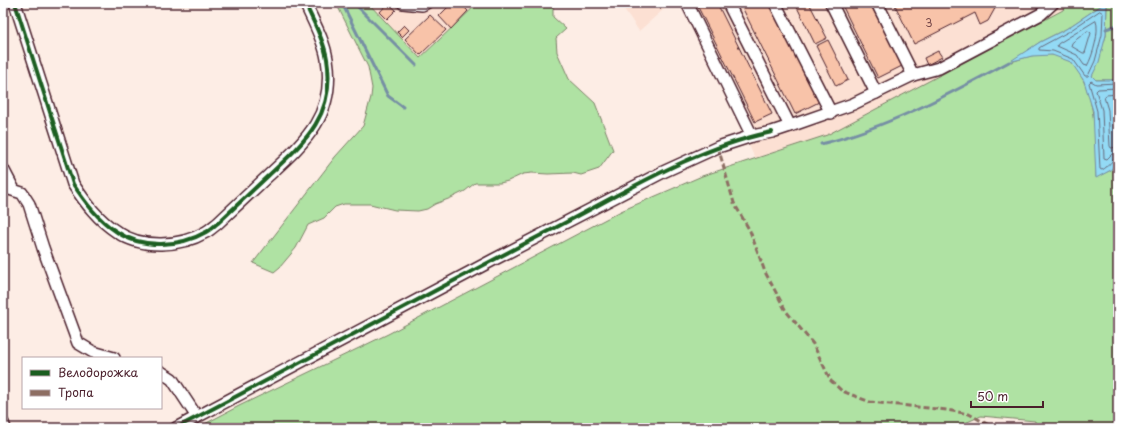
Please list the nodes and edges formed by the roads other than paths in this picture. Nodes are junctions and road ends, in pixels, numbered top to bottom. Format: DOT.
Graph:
graph roads {
  1 [pos="15,3"];
  2 [pos="305,3"];
  3 [pos="403,3"];
  4 [pos="426,3"];
  5 [pos="687,3"];
  6 [pos="728,3"];
  7 [pos="775,3"];
  8 [pos="831,3"];
  9 [pos="877,3"];
  10 [pos="1053,3"];
  11 [pos="913,75"];
  12 [pos="876,93"];
  13 [pos="831,112"];
  14 [pos="790,126"];
  15 [pos="752,136"];
  16 [pos="3,169"];
  17 [pos="8,188"];
  18 [pos="110,357"];
  19 [pos="162,373"];
  20 [pos="197,417"];
  21 [pos="3,423"];
  22 [pos="5,428"];
  23 [pos="176,428"];
  1 -- 2 [label="street"];
  3 -- 4 [label="street"];
  5 -- 15 [label="street"];
  6 -- 14 [label="street"];
  7 -- 13 [label="street"];
  8 -- 12 [label="street"];
  9 -- 11 [label="street"];
  10 -- 11 [label="street"];
  11 -- 12 [label="street"];
  12 -- 13 [label="street"];
  13 -- 14 [label="street"];
  14 -- 15 [label="street"];
  15 -- 20 [label="street"];
  16 -- 17 [label="street"];
  17 -- 18 [label="street"];
  19 -- 20 [label="street"];
  20 -- 23 [label="street"];
  21 -- 22 [label="street"];
}
